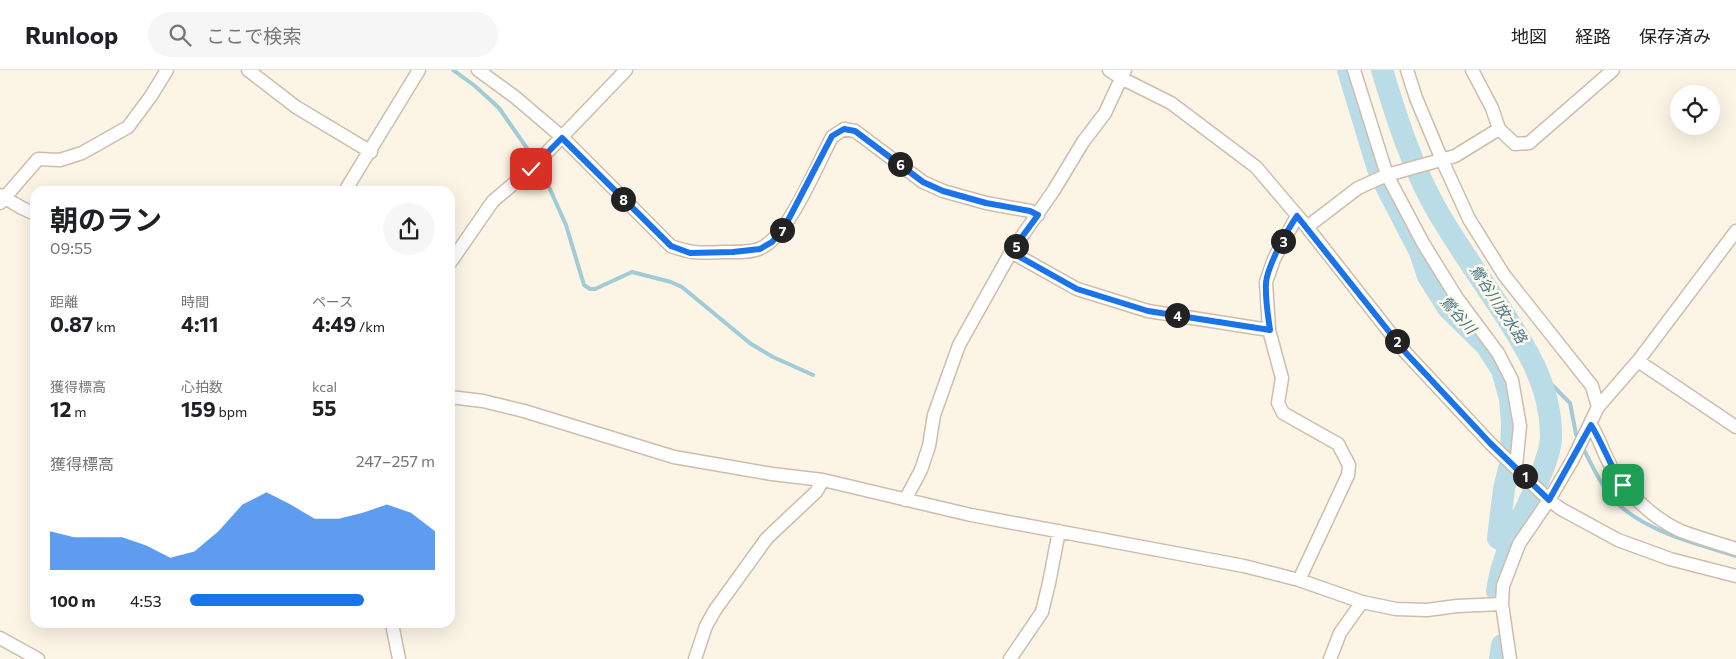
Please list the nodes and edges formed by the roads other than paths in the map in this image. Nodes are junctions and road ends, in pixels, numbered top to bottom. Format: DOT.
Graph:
graph roads {
  1 [pos="167,70"];
  2 [pos="248,70"];
  3 [pos="422,70"];
  4 [pos="478,70"];
  5 [pos="626,70"];
  6 [pos="1109,70"];
  7 [pos="1354,70"];
  8 [pos="1407,70"];
  9 [pos="1472,70"];
  10 [pos="1613,70"];
  11 [pos="1123,74"];
  12 [pos="1499,130"];
  13 [pos="562,138"];
  14 [pos="370,152"];
  15 [pos="1439,161"];
  16 [pos="1391,174"];
  17 [pos="348,186"];
  18 [pos="1,199"];
  19 [pos="30,212"];
  20 [pos="1038,215"];
  21 [pos="1297,216"];
  22 [pos="1307,227"];
  23 [pos="1736,232"];
  24 [pos="1011,252"];
  25 [pos="455,256"];
  26 [pos="1270,330"];
  27 [pos="1638,361"];
  28 [pos="455,398"];
  29 [pos="1598,407"];
  30 [pos="1591,425"];
  31 [pos="1736,427"];
  32 [pos="1519,470"];
  33 [pos="823,480"];
  34 [pos="1546,497"];
  35 [pos="905,500"];
  36 [pos="1059,531"];
  37 [pos="1736,549"];
  38 [pos="1736,576"];
  39 [pos="1299,580"];
  40 [pos="1362,602"];
  41 [pos="1502,604"];
  42 [pos="393,628"];
  43 [pos="0,638"];
  44 [pos="38,659"];
  45 [pos="399,659"];
  46 [pos="695,659"];
  47 [pos="1010,659"];
  48 [pos="1330,659"];
  49 [pos="1510,659"];
  1 -- 18 [label="street"];
  2 -- 14 [label="street"];
  3 -- 14 [label="street"];
  4 -- 13 [label="street"];
  5 -- 13 [label="street"];
  6 -- 11 [label="street"];
  7 -- 16 [label="street"];
  8 -- 15 [label="street"];
  9 -- 12 [label="street"];
  10 -- 12 [label="street"];
  11 -- 20 [label="street"];
  11 -- 21 [label="street"];
  12 -- 15 [label="street"];
  13 -- 20 [label="street"];
  13 -- 25 [label="street"];
  14 -- 17 [label="street"];
  15 -- 16 [label="street"];
  15 -- 29 [label="street"];
  16 -- 22 [label="street"];
  16 -- 32 [label="street"];
  18 -- 19 [label="street"];
  20 -- 24 [label="street"];
  21 -- 22 [label="street"];
  21 -- 26 [label="street"];
  22 -- 32 [label="street"];
  23 -- 27 [label="street"];
  24 -- 26 [label="street"];
  24 -- 35 [label="street"];
  26 -- 39 [label="street"];
  27 -- 29 [label="street"];
  27 -- 31 [label="street"];
  28 -- 33 [label="street"];
  29 -- 30 [label="street"];
  30 -- 34 [label="street"];
  30 -- 37 [label="street"];
  32 -- 34 [label="street"];
  33 -- 35 [label="street"];
  33 -- 46 [label="street"];
  34 -- 38 [label="street"];
  34 -- 41 [label="street"];
  35 -- 36 [label="street"];
  36 -- 39 [label="street"];
  36 -- 47 [label="street"];
  39 -- 40 [label="street"];
  40 -- 41 [label="street"];
  40 -- 48 [label="street"];
  41 -- 49 [label="street"];
  42 -- 45 [label="street"];
  43 -- 44 [label="street"];
}
